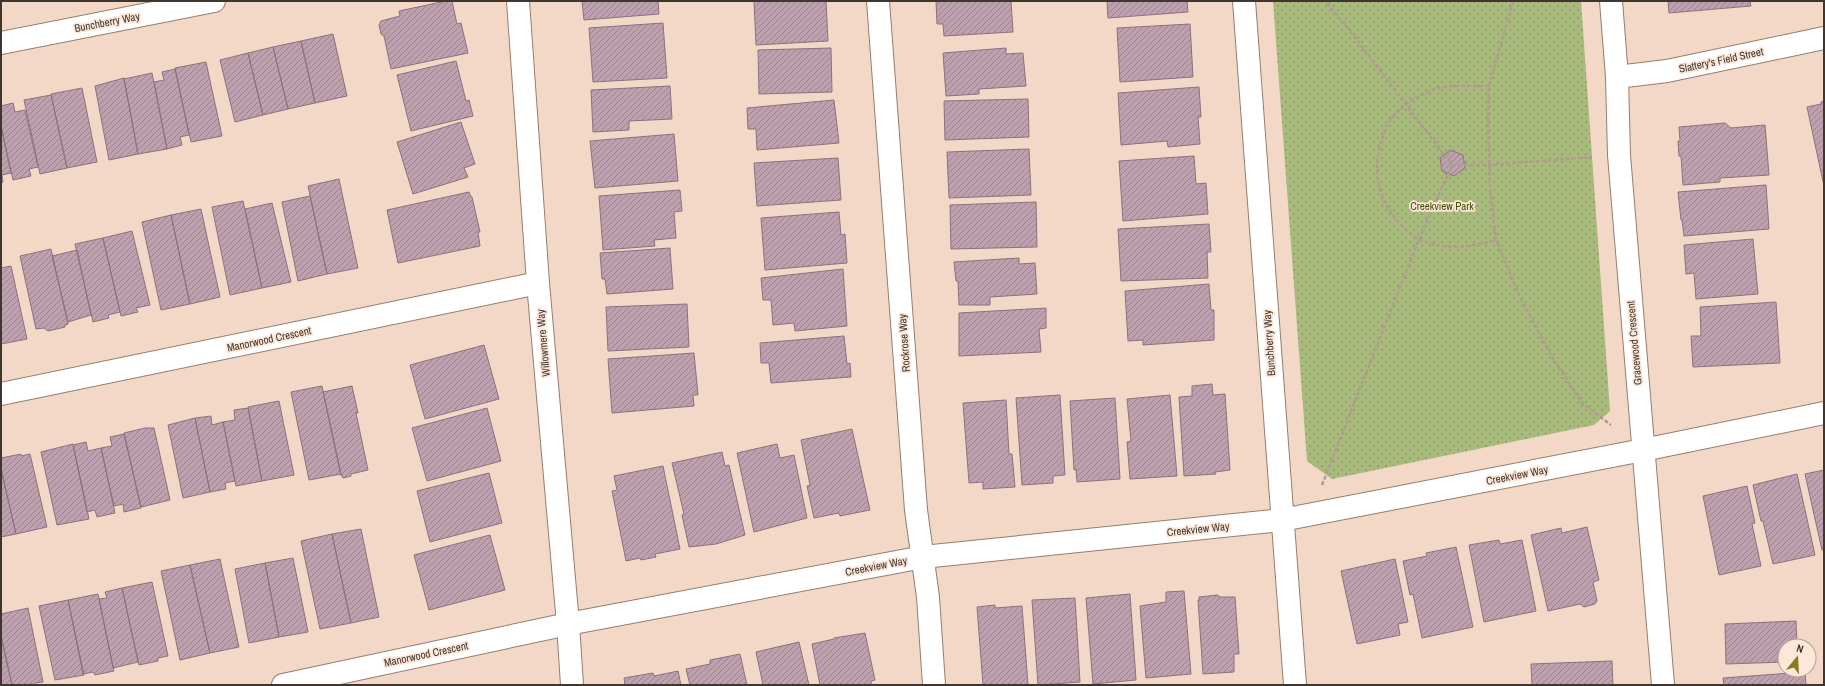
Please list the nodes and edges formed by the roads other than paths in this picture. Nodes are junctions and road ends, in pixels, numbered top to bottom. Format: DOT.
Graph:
graph roads {
  1 [pos="214,1"];
  2 [pos="518,1"];
  3 [pos="878,1"];
  4 [pos="1244,1"];
  5 [pos="1611,1"];
  6 [pos="1824,38"];
  7 [pos="1,43"];
  8 [pos="1617,77"];
  9 [pos="538,283"];
  10 [pos="1,394"];
  11 [pos="1824,413"];
  12 [pos="1643,450"];
  13 [pos="1282,520"];
  14 [pos="923,557"];
  15 [pos="568,624"];
  16 [pos="283,685"];
  17 [pos="572,685"];
  18 [pos="934,685"];
  19 [pos="1295,685"];
  20 [pos="1663,685"];
  1 -- 7 [label="street, Bunchberry Way"];
  2 -- 9 [label="street, Willowmere Way"];
  3 -- 14 [label="street, Rockrose Way"];
  4 -- 13 [label="street, Bunchberry Way"];
  5 -- 8 [label="street, Gracewood Crescent"];
  6 -- 8 [label="street, Slattery's Field Street"];
  8 -- 12 [label="street, Gracewood Crescent"];
  9 -- 10 [label="street, Manorwood Crescent"];
  9 -- 15 [label="street, Willowmere Way"];
  11 -- 12 [label="street, Creekview Way"];
  12 -- 13 [label="street, Creekview Way"];
  12 -- 20 [label="street, Gracewood Crescent"];
  13 -- 14 [label="street, Creekview Way"];
  13 -- 19 [label="street, Bunchberry Way"];
  14 -- 15 [label="street, Creekview Way"];
  14 -- 18 [label="street, Rockrose Way"];
  15 -- 16 [label="street, Manorwood Crescent"];
  15 -- 17 [label="street, Willowmere Way"];
}
